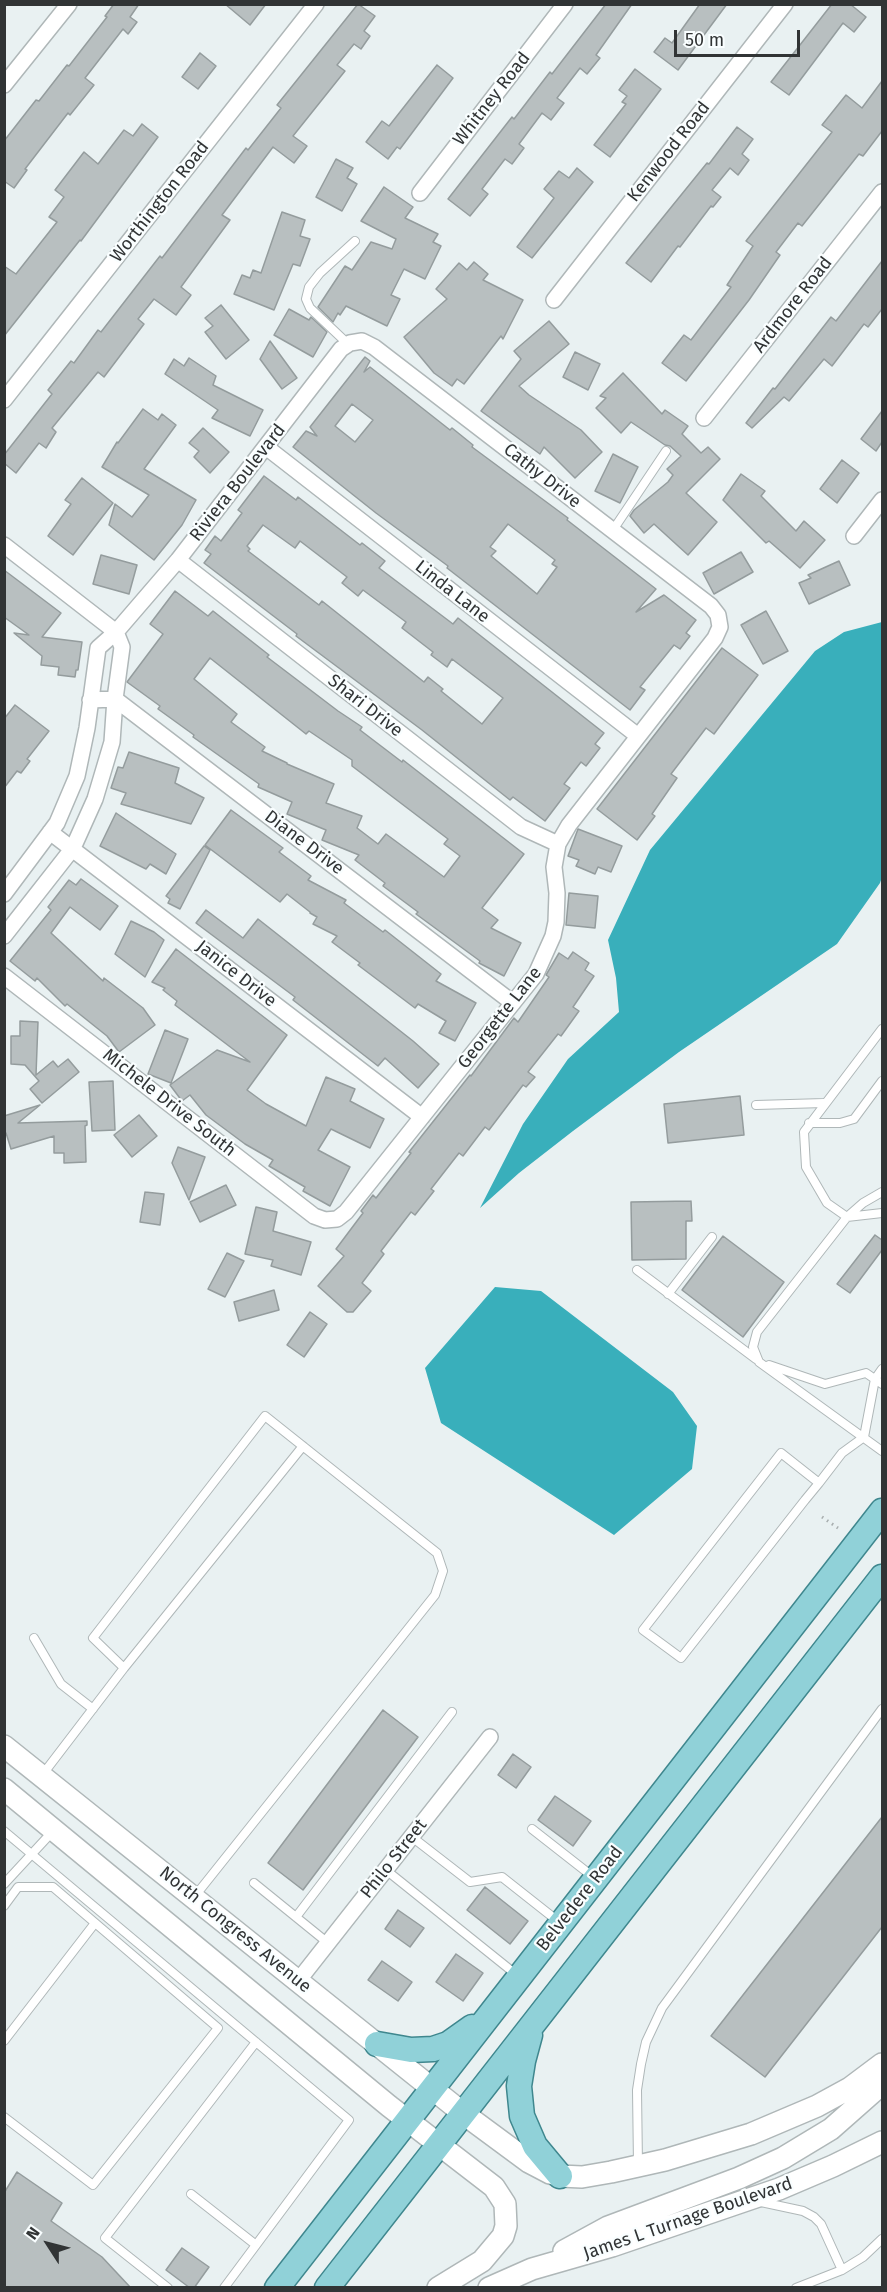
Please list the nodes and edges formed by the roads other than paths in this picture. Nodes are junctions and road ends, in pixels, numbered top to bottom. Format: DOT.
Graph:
graph roads {
  1 [pos="69,4"];
  2 [pos="316,4"];
  3 [pos="565,4"];
  4 [pos="785,4"];
  5 [pos="4,85"];
  6 [pos="882,192"];
  7 [pos="420,194"];
  8 [pos="355,242"];
  9 [pos="554,300"];
  10 [pos="355,342"];
  11 [pos="4,400"];
  12 [pos="704,418"];
  13 [pos="266,447"];
  14 [pos="666,452"];
  15 [pos="882,500"];
  16 [pos="613,531"];
  17 [pos="854,536"];
  18 [pos="4,545"];
  19 [pos="178,560"];
  20 [pos="718,615"];
  21 [pos="116,632"];
  22 [pos="115,699"];
  23 [pos="90,700"];
  24 [pos="638,736"];
  25 [pos="50,832"];
  26 [pos="558,844"];
  27 [pos="73,848"];
  28 [pos="4,894"];
  29 [pos="4,936"];
  30 [pos="4,976"];
  31 [pos="513,1003"];
  32 [pos="882,1029"];
  33 [pos="882,1081"];
  34 [pos="824,1104"];
  35 [pos="756,1105"];
  36 [pos="422,1117"];
  37 [pos="809,1123"];
  38 [pos="882,1192"];
  39 [pos="882,1213"];
  40 [pos="847,1217"];
  41 [pos="337,1219"];
  42 [pos="712,1237"];
  43 [pos="637,1270"];
  44 [pos="668,1294"];
  45 [pos="759,1362"];
  46 [pos="882,1369"];
  47 [pos="875,1379"];
  48 [pos="882,1384"];
  49 [pos="864,1437"];
  50 [pos="303,1446"];
  51 [pos="882,1451"];
  52 [pos="819,1483"];
  53 [pos="882,1511"];
  54 [pos="882,1577"];
  55 [pos="33,1638"];
  56 [pos="124,1668"];
  57 [pos="93,1709"];
  58 [pos="882,1709"];
  59 [pos="452,1712"];
  60 [pos="490,1737"];
  61 [pos="4,1746"];
  62 [pos="42,1776"];
  63 [pos="4,1789"];
  64 [pos="55,1829"];
  65 [pos="532,1829"];
  66 [pos="4,1831"];
  67 [pos="412,1837"];
  68 [pos="33,1855"];
  69 [pos="386,1870"];
  70 [pos="596,1879"];
  71 [pos="254,1883"];
  72 [pos="4,1884"];
  73 [pos="195,1897"];
  74 [pos="4,1906"];
  75 [pos="296,1917"];
  76 [pos="95,1923"];
  77 [pos="561,1924"];
  78 [pos="328,1943"];
  79 [pos="520,1978"];
  80 [pos="298,1981"];
  81 [pos="495,2009"];
  82 [pos="532,2026"];
  83 [pos="4,2042"];
  84 [pos="256,2042"];
  85 [pos="377,2044"];
  86 [pos="882,2064"];
  87 [pos="882,2084"];
  88 [pos="433,2089"];
  89 [pos="464,2114"];
  90 [pos="4,2117"];
  91 [pos="408,2120"];
  92 [pos="882,2142"];
  93 [pos="441,2144"];
  94 [pos="638,2167"];
  95 [pos="560,2176"];
  96 [pos="191,2194"];
  97 [pos="751,2199"];
  98 [pos="882,2239"];
  99 [pos="256,2246"];
  100 [pos="532,2269"];
  101 [pos="842,2270"];
  102 [pos="168,2288"];
  103 [pos="224,2288"];
  104 [pos="277,2288"];
  105 [pos="327,2288"];
  106 [pos="438,2288"];
  107 [pos="489,2288"];
  108 [pos="796,2288"];
  1 -- 5 [label="street"];
  2 -- 11 [label="street, Worthington Road"];
  3 -- 7 [label="street, Whitney Road"];
  4 -- 9 [label="street, Kenwood Road"];
  6 -- 12 [label="street, Ardmore Road"];
  8 -- 10 [label="lane"];
  10 -- 13 [label="street, Riviera Boulevard"];
  10 -- 16 [label="street, Cathy Drive"];
  13 -- 19 [label="street, Riviera Boulevard"];
  13 -- 24 [label="street, Linda Lane"];
  14 -- 16 [label="lane"];
  15 -- 17 [label="street"];
  16 -- 20 [label="street, Cathy Drive"];
  18 -- 21 [label="street"];
  19 -- 21 [label="street, Riviera Boulevard"];
  19 -- 26 [label="street, Shari Drive"];
  20 -- 24 [label="street, Georgette Lane"];
  21 -- 22 [label="street"];
  21 -- 23 [label="street, Riviera Boulevard"];
  22 -- 23 [label="street"];
  22 -- 27 [label="street"];
  22 -- 31 [label="street, Diane Drive"];
  23 -- 25 [label="street, Riviera Boulevard"];
  24 -- 26 [label="street, Georgette Lane"];
  25 -- 27 [label="street, Janice Drive"];
  25 -- 28 [label="street, Riviera Boulevard"];
  26 -- 31 [label="street, Georgette Lane"];
  27 -- 29 [label="street"];
  27 -- 36 [label="street, Janice Drive"];
  30 -- 41 [label="street, Michele Drive South"];
  31 -- 36 [label="street, Georgette Lane"];
  32 -- 34 [label="lane"];
  33 -- 37 [label="lane"];
  34 -- 35 [label="lane"];
  34 -- 37 [label="lane"];
  36 -- 41 [label="street, Georgette Lane"];
  37 -- 40 [label="lane"];
  38 -- 40 [label="lane"];
  39 -- 40 [label="lane"];
  40 -- 45 [label="lane"];
  42 -- 44 [label="lane"];
  43 -- 44 [label="lane"];
  44 -- 45 [label="lane"];
  45 -- 47 [label="lane"];
  45 -- 49 [label="lane"];
  46 -- 47 [label="lane"];
  47 -- 48 [label="lane"];
  47 -- 49 [label="lane"];
  49 -- 51 [label="lane"];
  49 -- 52 [label="lane"];
  50 -- 56 [label="lane"];
  50 -- 56 [label="lane"];
  50 -- 73 [label="lane"];
  52 -- 52 [label="lane"];
  53 -- 70 [label="main road, Belvedere Road"];
  54 -- 82 [label="main road"];
  55 -- 57 [label="lane"];
  56 -- 57 [label="lane"];
  57 -- 62 [label="lane"];
  58 -- 94 [label="lane"];
  59 -- 75 [label="lane"];
  60 -- 67 [label="street, Philo Street"];
  61 -- 62 [label="street, North Congress Avenue"];
  62 -- 73 [label="street, North Congress Avenue"];
  63 -- 64 [label="street"];
  64 -- 68 [label="lane"];
  64 -- 91 [label="street"];
  65 -- 70 [label="lane"];
  66 -- 68 [label="lane"];
  67 -- 69 [label="street, Philo Street"];
  67 -- 77 [label="lane"];
  68 -- 72 [label="lane"];
  68 -- 84 [label="lane"];
  69 -- 78 [label="street, Philo Street"];
  69 -- 79 [label="lane"];
  70 -- 77 [label="main road, Belvedere Road"];
  71 -- 75 [label="lane"];
  73 -- 80 [label="street, North Congress Avenue"];
  74 -- 76 [label="lane"];
  75 -- 78 [label="lane"];
  76 -- 83 [label="lane"];
  76 -- 90 [label="lane"];
  77 -- 79 [label="main road, Belvedere Road"];
  78 -- 80 [label="street, Philo Street"];
  79 -- 81 [label="main road, Belvedere Road"];
  80 -- 85 [label="street, North Congress Avenue"];
  81 -- 85 [label="main road"];
  81 -- 88 [label="main road, Belvedere Road"];
  82 -- 89 [label="main road"];
  82 -- 95 [label="main road"];
  84 -- 99 [label="lane"];
  84 -- 102 [label="lane"];
  85 -- 88 [label="street, North Congress Avenue"];
  86 -- 94 [label="street"];
  87 -- 100 [label="street"];
  88 -- 89 [label="street, North Congress Avenue"];
  88 -- 91 [label="main road, Belvedere Road"];
  89 -- 93 [label="main road"];
  89 -- 95 [label="street, North Congress Avenue"];
  91 -- 93 [label="street"];
  91 -- 104 [label="main road, Belvedere Road"];
  92 -- 97 [label="street, James L Turnage Boulevard"];
  93 -- 105 [label="main road"];
  93 -- 106 [label="street"];
  94 -- 95 [label="street"];
  96 -- 99 [label="lane"];
  97 -- 100 [label="street, James L Turnage Boulevard"];
  97 -- 101 [label="lane"];
  98 -- 101 [label="lane"];
  99 -- 103 [label="lane"];
  100 -- 107 [label="street, James L Turnage Boulevard"];
  101 -- 108 [label="lane"];
}
